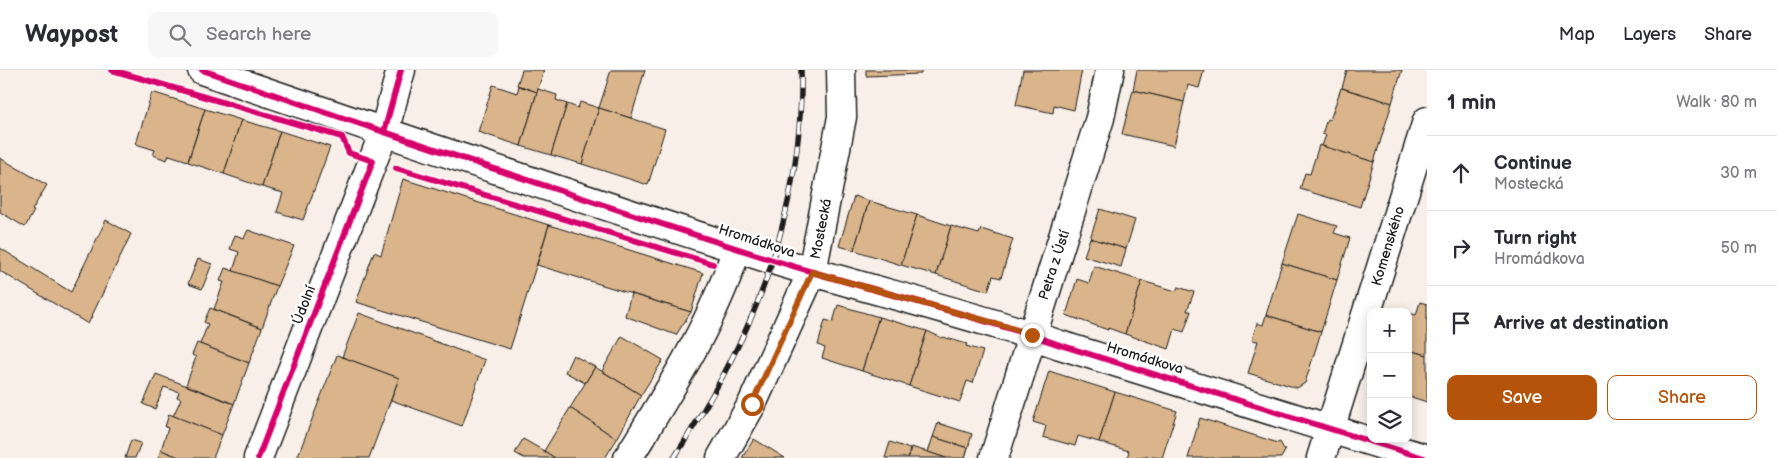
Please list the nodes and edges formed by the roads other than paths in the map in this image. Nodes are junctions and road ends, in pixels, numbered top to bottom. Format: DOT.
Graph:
graph roads {
  1 [pos="202,70"];
  2 [pos="401,70"];
  3 [pos="841,70"];
  4 [pos="1110,70"];
  5 [pos="1427,121"];
  6 [pos="384,132"];
  7 [pos="737,248"];
  8 [pos="812,272"];
  9 [pos="1032,335"];
  10 [pos="1330,430"];
  11 [pos="258,458"];
  12 [pos="628,458"];
  13 [pos="721,458"];
  14 [pos="994,458"];
  15 [pos="1321,458"];
  16 [pos="1424,458"];
  1 -- 6 [label="street, Hromádkova"];
  2 -- 6 [label="street, Údolní"];
  3 -- 8 [label="street, Mostecká"];
  4 -- 9 [label="street, Petra z Ústí"];
  5 -- 10 [label="street, Komenského"];
  6 -- 7 [label="street, Hromádkova"];
  6 -- 11 [label="street, Údolní"];
  7 -- 8 [label="street, Hromádkova"];
  7 -- 12 [label="street"];
  8 -- 9 [label="street, Hromádkova"];
  8 -- 13 [label="street, Mostecká"];
  9 -- 10 [label="street, Hromádkova"];
  9 -- 14 [label="street, Petra z Ústí"];
  10 -- 15 [label="street, Komenského"];
  10 -- 16 [label="street, Hromádkova"];
}
